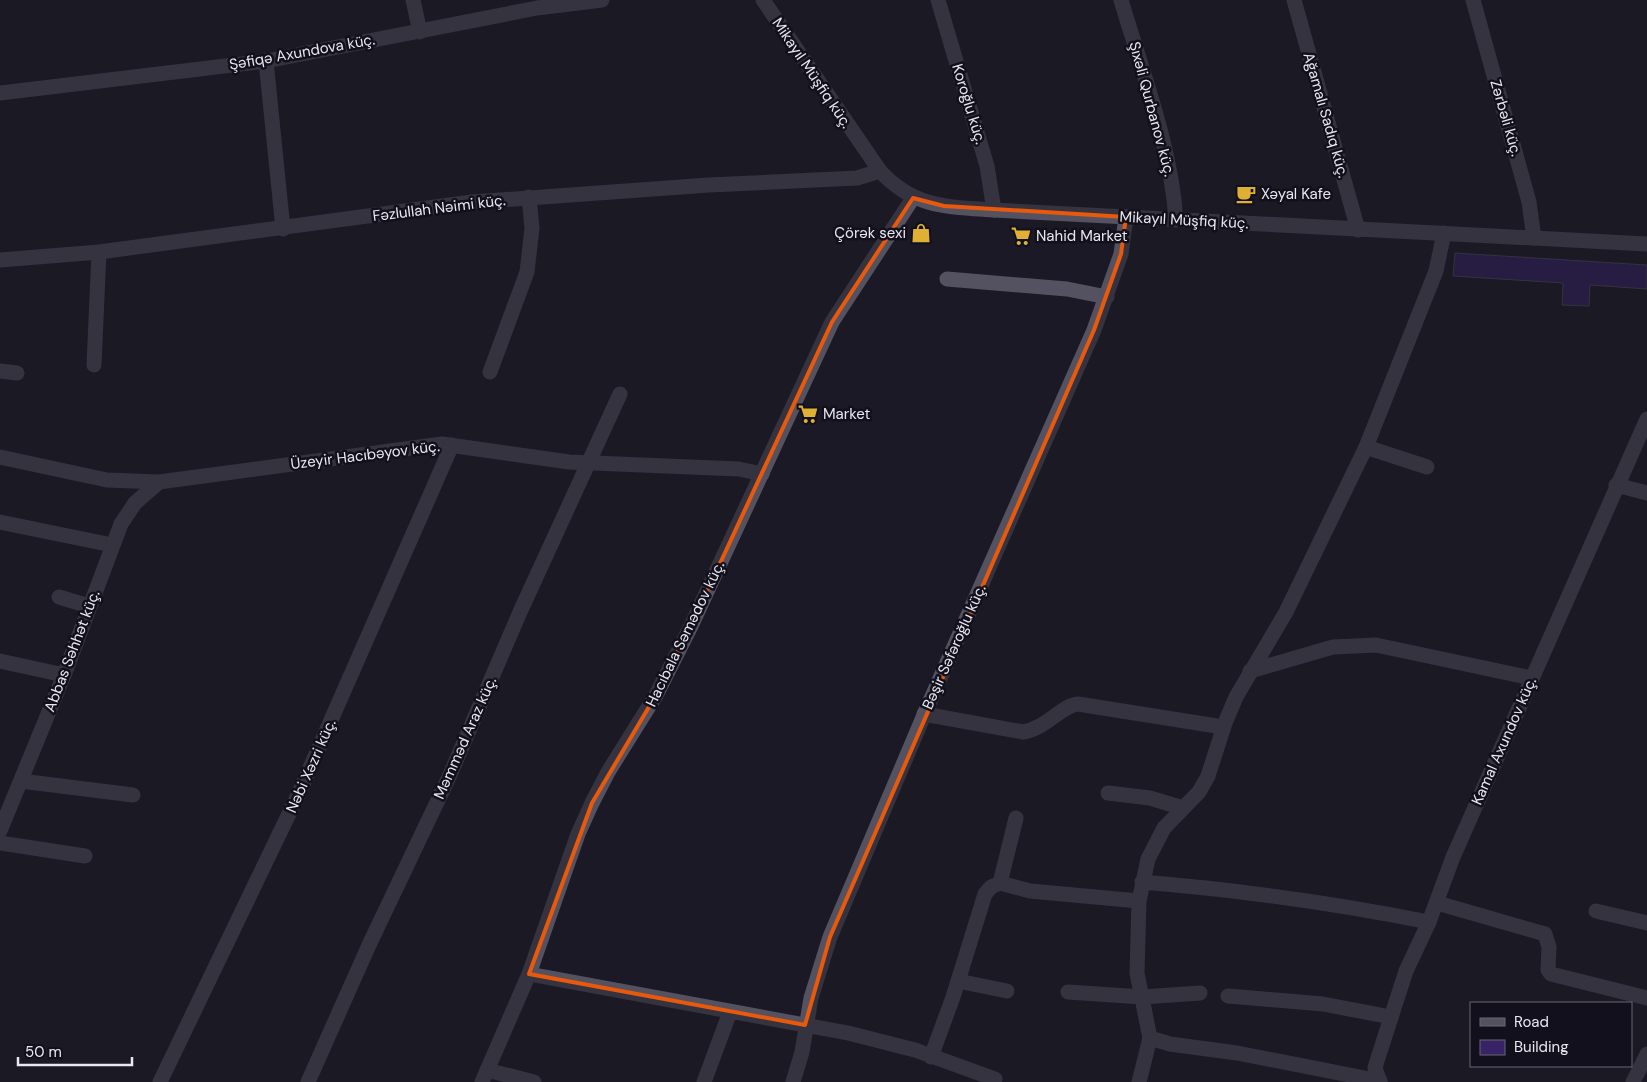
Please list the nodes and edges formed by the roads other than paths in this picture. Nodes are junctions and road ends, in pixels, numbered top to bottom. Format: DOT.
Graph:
graph roads {
  1 [pos="413,0"];
  2 [pos="602,0"];
  3 [pos="762,0"];
  4 [pos="938,0"];
  5 [pos="1121,0"];
  6 [pos="1294,0"];
  7 [pos="1473,0"];
  8 [pos="420,32"];
  9 [pos="266,61"];
  10 [pos="0,94"];
  11 [pos="880,171"];
  12 [pos="529,197"];
  13 [pos="913,198"];
  14 [pos="994,210"];
  15 [pos="1126,217"];
  16 [pos="1176,220"];
  17 [pos="283,229"];
  18 [pos="1358,230"];
  19 [pos="1444,233"];
  20 [pos="1534,238"];
  21 [pos="1647,244"];
  22 [pos="100,252"];
  23 [pos="0,260"];
  24 [pos="947,279"];
  25 [pos="1106,297"];
  26 [pos="94,365"];
  27 [pos="0,370"];
  28 [pos="490,372"];
  29 [pos="16,373"];
  30 [pos="620,394"];
  31 [pos="1647,419"];
  32 [pos="452,445"];
  33 [pos="1366,447"];
  34 [pos="0,457"];
  35 [pos="588,463"];
  36 [pos="1427,467"];
  37 [pos="762,474"];
  38 [pos="158,482"];
  39 [pos="1616,485"];
  40 [pos="1647,493"];
  41 [pos="0,522"];
  42 [pos="112,546"];
  43 [pos="59,598"];
  44 [pos="89,606"];
  45 [pos="0,661"];
  46 [pos="1250,671"];
  47 [pos="64,676"];
  48 [pos="1531,678"];
  49 [pos="924,714"];
  50 [pos="1223,727"];
  51 [pos="21,781"];
  52 [pos="1108,793"];
  53 [pos="133,794"];
  54 [pos="1183,808"];
  55 [pos="1016,818"];
  56 [pos="0,831"];
  57 [pos="0,843"];
  58 [pos="85,856"];
  59 [pos="1142,882"];
  60 [pos="1000,883"];
  61 [pos="1139,901"];
  62 [pos="1436,903"];
  63 [pos="1596,911"];
  64 [pos="1429,922"];
  65 [pos="1647,923"];
  66 [pos="529,974"];
  67 [pos="958,981"];
  68 [pos="1007,991"];
  69 [pos="1068,992"];
  70 [pos="1200,993"];
  71 [pos="1228,996"];
  72 [pos="1142,998"];
  73 [pos="1647,998"];
  74 [pos="730,1012"];
  75 [pos="1391,1017"];
  76 [pos="805,1025"];
  77 [pos="1150,1038"];
  78 [pos="932,1057"];
  79 [pos="1646,1060"];
  80 [pos="484,1076"];
  81 [pos="1379,1077"];
  82 [pos="995,1079"];
  83 [pos="160,1082"];
  84 [pos="308,1082"];
  85 [pos="534,1082"];
  86 [pos="704,1082"];
  87 [pos="793,1082"];
  88 [pos="1139,1082"];
  89 [pos="1633,1082"];
  1 -- 8 [label="street"];
  2 -- 8 [label="street, Şəfiqə Axundova küç."];
  3 -- 11 [label="street, Mikayıl Müşfiq küç."];
  4 -- 14 [label="street, Koroğlu küç."];
  5 -- 16 [label="street, Şıxəli Qurbanov küç."];
  6 -- 18 [label="street, Ağamalı Sadıq küç."];
  7 -- 20 [label="street, Zərbəli küç."];
  8 -- 9 [label="street, Şəfiqə Axundova küç."];
  9 -- 10 [label="street, Şəfiqə Axundova küç."];
  9 -- 17 [label="street"];
  11 -- 12 [label="street, Fəzlullah Nəimi küç."];
  11 -- 13 [label="street, Mikayıl Müşfiq küç."];
  12 -- 17 [label="street, Fəzlullah Nəimi küç."];
  12 -- 28 [label="street"];
  13 -- 14 [label="street, Mikayıl Müşfiq küç."];
  13 -- 37 [label="street, Hacıbala Səmədov küç."];
  14 -- 15 [label="street, Mikayıl Müşfiq küç."];
  15 -- 16 [label="street, Mikayıl Müşfiq küç."];
  15 -- 25 [label="street, Bəşir Səfəroğlu küç."];
  16 -- 18 [label="street, Mikayıl Müşfiq küç."];
  17 -- 22 [label="street, Fəzlullah Nəimi küç."];
  18 -- 19 [label="street, Mikayıl Müşfiq küç."];
  19 -- 20 [label="street, Mikayıl Müşfiq küç."];
  19 -- 33 [label="street"];
  20 -- 21 [label="street, Mikayıl Müşfiq küç."];
  22 -- 23 [label="street, Fəzlullah Nəimi küç."];
  22 -- 26 [label="street"];
  24 -- 25 [label="street"];
  25 -- 49 [label="street, Bəşir Səfəroğlu küç."];
  27 -- 29 [label="street"];
  30 -- 35 [label="street, Məmməd Araz küç."];
  31 -- 39 [label="street, Kamal Axundov küç."];
  32 -- 35 [label="street, Üzeyir Hacıbəyov küç."];
  32 -- 38 [label="street, Üzeyir Hacıbəyov küç."];
  32 -- 83 [label="street, Nəbi Xəzri küç."];
  33 -- 36 [label="street"];
  33 -- 46 [label="street"];
  34 -- 38 [label="street, Üzeyir Hacıbəyov küç."];
  35 -- 37 [label="street, Üzeyir Hacıbəyov küç."];
  35 -- 84 [label="street, Məmməd Araz küç."];
  37 -- 66 [label="street, Hacıbala Səmədov küç."];
  38 -- 42 [label="street, Abbas Səhhət küç."];
  39 -- 40 [label="street"];
  39 -- 48 [label="street, Kamal Axundov küç."];
  41 -- 42 [label="street"];
  42 -- 44 [label="street, Abbas Səhhət küç."];
  43 -- 44 [label="street"];
  44 -- 47 [label="street, Abbas Səhhət küç."];
  45 -- 47 [label="street"];
  46 -- 48 [label="street"];
  46 -- 50 [label="street"];
  47 -- 51 [label="street, Abbas Səhhət küç."];
  48 -- 62 [label="street, Kamal Axundov küç."];
  49 -- 50 [label="street"];
  49 -- 76 [label="street, Bəşir Səfəroğlu küç."];
  50 -- 54 [label="street"];
  51 -- 53 [label="street"];
  51 -- 56 [label="street, Abbas Səhhət küç."];
  52 -- 54 [label="street"];
  54 -- 59 [label="street"];
  55 -- 60 [label="street"];
  57 -- 58 [label="street"];
  59 -- 61 [label="street"];
  59 -- 64 [label="street"];
  60 -- 61 [label="street"];
  60 -- 67 [label="street"];
  61 -- 72 [label="street"];
  62 -- 64 [label="street, Kamal Axundov küç."];
  62 -- 73 [label="street"];
  63 -- 65 [label="street"];
  64 -- 75 [label="street, Kamal Axundov küç."];
  66 -- 74 [label="street"];
  66 -- 80 [label="street, Hacıbala Səmədov küç."];
  67 -- 68 [label="street"];
  67 -- 78 [label="street"];
  69 -- 72 [label="street"];
  70 -- 72 [label="street"];
  71 -- 75 [label="street"];
  72 -- 77 [label="street"];
  74 -- 76 [label="street"];
  74 -- 86 [label="street"];
  75 -- 81 [label="street, Kamal Axundov küç."];
  76 -- 78 [label="street"];
  76 -- 87 [label="street, Bəşir Səfəroğlu küç."];
  77 -- 81 [label="street"];
  77 -- 88 [label="street"];
  78 -- 82 [label="street"];
  79 -- 89 [label="street"];
  80 -- 85 [label="street"];
}
